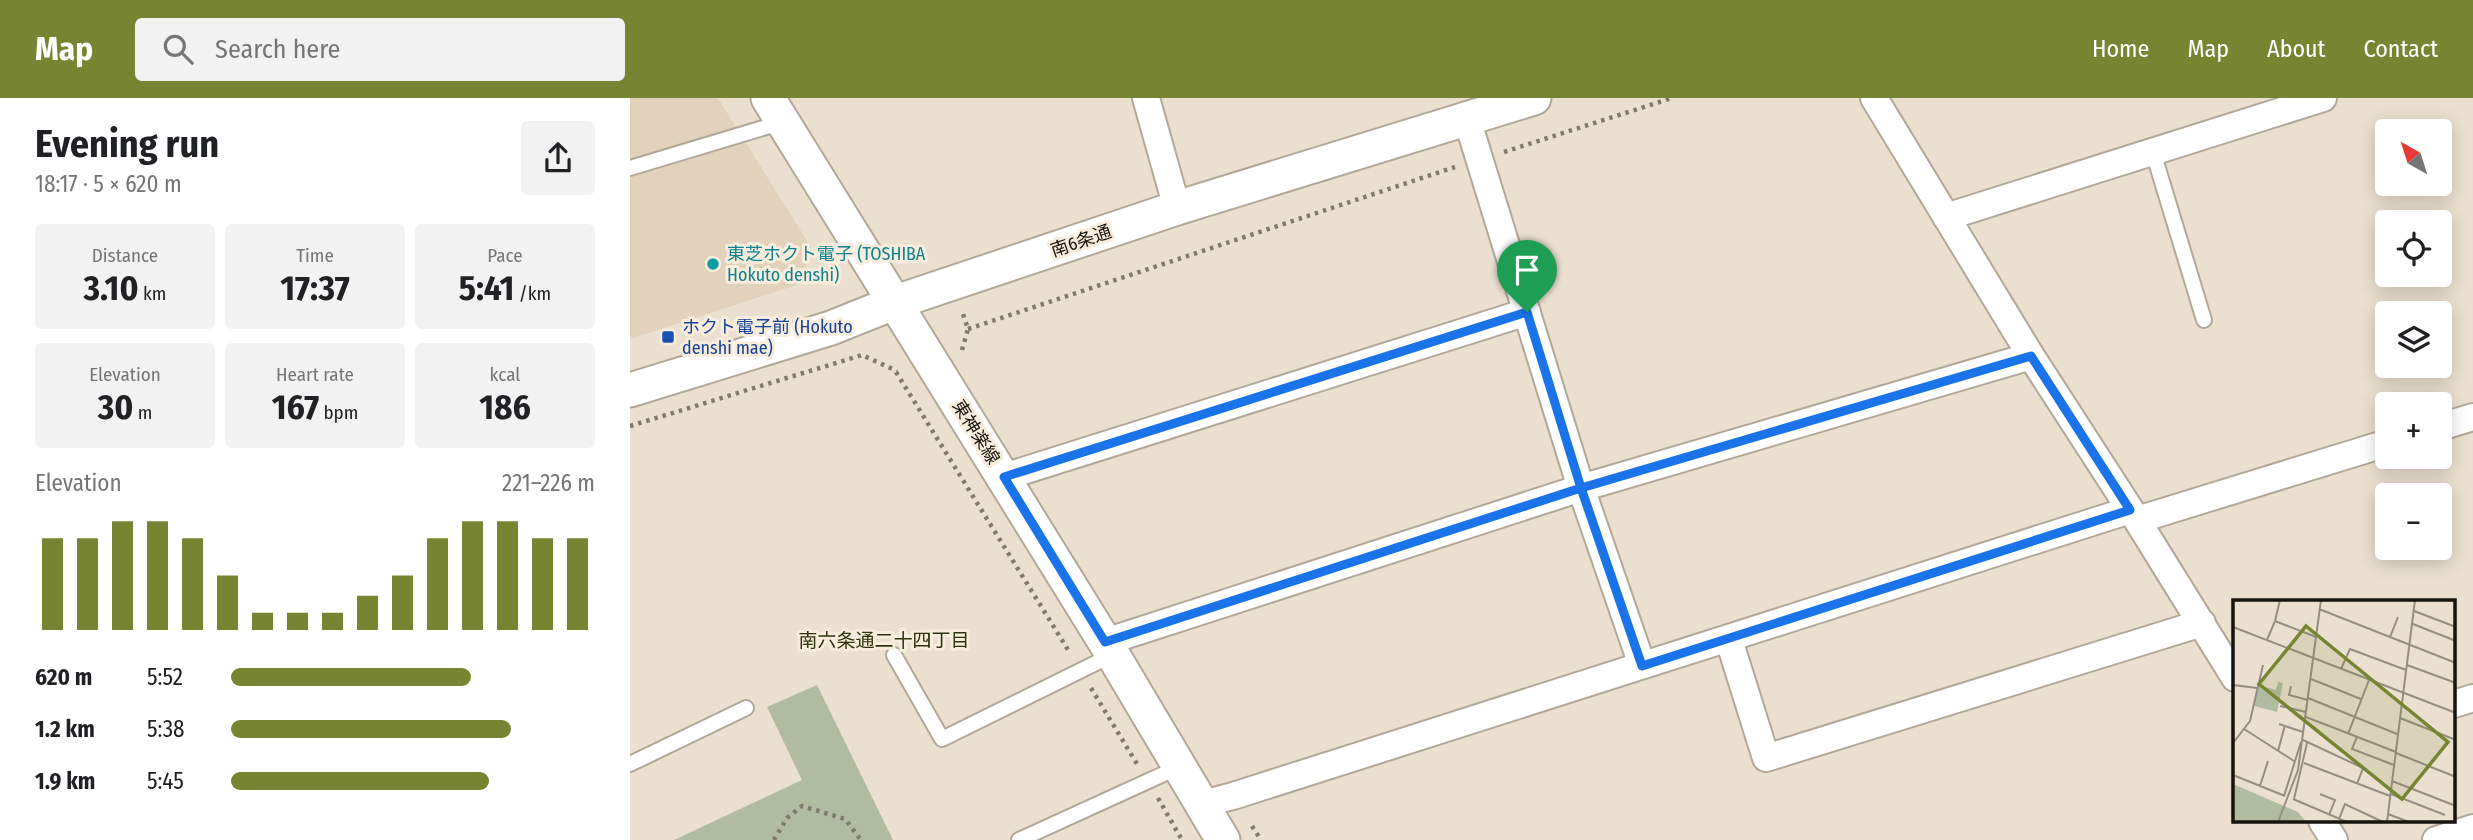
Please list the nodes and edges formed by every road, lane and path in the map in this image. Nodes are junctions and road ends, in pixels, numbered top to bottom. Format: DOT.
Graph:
graph roads {
  1 [pos="1146,98"];
  2 [pos="1534,98"];
  3 [pos="1672,98"];
  4 [pos="1874,98"];
  5 [pos="2323,98"];
  6 [pos="775,110"];
  7 [pos="1467,119"];
  8 [pos="2152,152"];
  9 [pos="1480,159"];
  10 [pos="630,168"];
  11 [pos="1177,208"];
  12 [pos="1946,217"];
  13 [pos="896,302"];
  14 [pos="1527,312"];
  15 [pos="2204,320"];
  16 [pos="961,351"];
  17 [pos="862,355"];
  18 [pos="2031,356"];
  19 [pos="896,372"];
  20 [pos="630,390"];
  21 [pos="2473,417"];
  22 [pos="2452,423"];
  23 [pos="630,426"];
  24 [pos="2375,446"];
  25 [pos="1004,477"];
  26 [pos="1581,488"];
  27 [pos="2134,515"];
  28 [pos="2202,623"];
  29 [pos="1729,639"];
  30 [pos="1109,648"];
  31 [pos="894,655"];
  32 [pos="1642,666"];
  33 [pos="1080,670"];
  34 [pos="2233,675"];
  35 [pos="2473,698"];
  36 [pos="2456,703"];
  37 [pos="746,708"];
  38 [pos="630,764"];
  39 [pos="1179,767"];
  40 [pos="1148,781"];
  41 [pos="1202,804"];
  42 [pos="2323,822"];
  43 [pos="2473,828"];
  44 [pos="774,840"];
  45 [pos="861,840"];
  46 [pos="1018,840"];
  47 [pos="1182,840"];
  48 [pos="1223,840"];
  49 [pos="2334,840"];
  50 [pos="2436,840"];
  1 -- 11 [label="street"];
  2 -- 7 [label="street, 南6条通"];
  3 -- 9 [label="path"];
  4 -- 12 [label="street"];
  5 -- 8 [label="street"];
  6 -- 10 [label="lane"];
  6 -- 13 [label="street, 東神楽線"];
  7 -- 9 [label="street"];
  7 -- 11 [label="street, 南6条通"];
  8 -- 12 [label="street"];
  8 -- 15 [label="lane"];
  9 -- 14 [label="street"];
  9 -- 16 [label="path"];
  11 -- 13 [label="street, 南6条通"];
  12 -- 18 [label="street"];
  13 -- 20 [label="street, 南6条通"];
  13 -- 25 [label="street, 東神楽線"];
  14 -- 25 [label="street"];
  14 -- 26 [label="street"];
  17 -- 23 [label="path"];
  18 -- 26 [label="street"];
  18 -- 27 [label="street"];
  19 -- 33 [label="path"];
  21 -- 22 [label="street"];
  24 -- 27 [label="street"];
  25 -- 30 [label="street, 東神楽線"];
  26 -- 30 [label="street"];
  26 -- 32 [label="street"];
  27 -- 28 [label="street"];
  27 -- 29 [label="street"];
  28 -- 29 [label="street"];
  28 -- 34 [label="street"];
  29 -- 32 [label="street"];
  30 -- 33 [label="lane"];
  30 -- 39 [label="street, 東神楽線"];
  31 -- 33 [label="lane"];
  32 -- 41 [label="street"];
  33 -- 40 [label="path"];
  35 -- 36 [label="street"];
  37 -- 38 [label="lane"];
  39 -- 40 [label="lane"];
  39 -- 41 [label="street, 東神楽線"];
  40 -- 46 [label="lane"];
  40 -- 47 [label="path"];
  41 -- 48 [label="street, 東神楽線"];
  42 -- 49 [label="street"];
  43 -- 50 [label="street"];
  44 -- 45 [label="path"];
}
